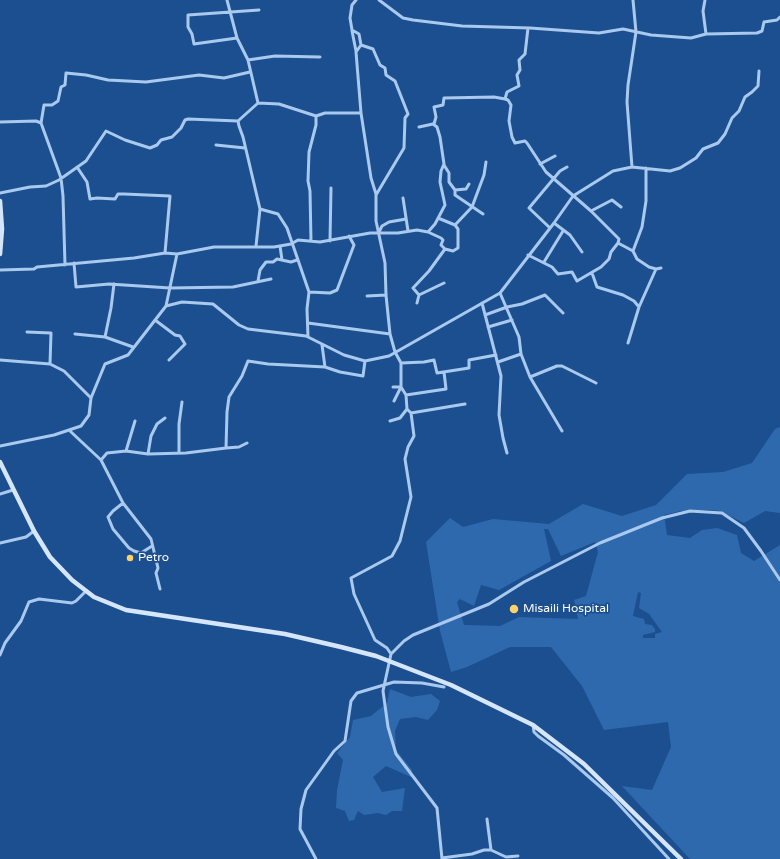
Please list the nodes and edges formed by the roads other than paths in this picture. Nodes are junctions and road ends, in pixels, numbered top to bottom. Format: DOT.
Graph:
graph roads {
  1 [pos="227,0"];
  2 [pos="356,0"];
  3 [pos="379,0"];
  4 [pos="633,0"];
  5 [pos="705,0"];
  6 [pos="259,10"];
  7 [pos="229,11"];
  8 [pos="780,17"];
  9 [pos="528,28"];
  10 [pos="352,30"];
  11 [pos="636,32"];
  12 [pos="706,34"];
  13 [pos="237,38"];
  14 [pos="361,45"];
  15 [pos="356,52"];
  16 [pos="320,57"];
  17 [pos="248,60"];
  18 [pos="759,71"];
  19 [pos="250,72"];
  20 [pos="505,99"];
  21 [pos="258,103"];
  22 [pos="361,113"];
  23 [pos="316,116"];
  24 [pos="238,121"];
  25 [pos="0,122"];
  26 [pos="41,123"];
  27 [pos="434,124"];
  28 [pos="419,127"];
  29 [pos="216,145"];
  30 [pos="245,148"];
  31 [pos="556,156"];
  32 [pos="486,162"];
  33 [pos="444,164"];
  34 [pos="540,164"];
  35 [pos="77,167"];
  36 [pos="567,167"];
  37 [pos="632,167"];
  38 [pos="646,168"];
  39 [pos="61,178"];
  40 [pos="554,179"];
  41 [pos="469,184"];
  42 [pos="331,188"];
  43 [pos="455,190"];
  44 [pos="0,193"];
  45 [pos="376,195"];
  46 [pos="573,196"];
  47 [pos="403,198"];
  48 [pos="0,201"];
  49 [pos="472,207"];
  50 [pos="621,207"];
  51 [pos="260,209"];
  52 [pos="591,211"];
  53 [pos="483,214"];
  54 [pos="438,218"];
  55 [pos="406,219"];
  56 [pos="554,223"];
  57 [pos="455,225"];
  58 [pos="550,228"];
  59 [pos="408,231"];
  60 [pos="563,231"];
  61 [pos="428,232"];
  62 [pos="378,233"];
  63 [pos="349,236"];
  64 [pos="311,241"];
  65 [pos="330,241"];
  66 [pos="618,243"];
  67 [pos="292,244"];
  68 [pos="256,246"];
  69 [pos="280,246"];
  70 [pos="445,248"];
  71 [pos="633,251"];
  72 [pos="582,252"];
  73 [pos="165,253"];
  74 [pos="0,254"];
  75 [pos="177,254"];
  76 [pos="528,256"];
  77 [pos="282,260"];
  78 [pos="297,260"];
  79 [pos="544,262"];
  80 [pos="74,263"];
  81 [pos="65,265"];
  82 [pos="661,268"];
  83 [pos="656,269"];
  84 [pos="0,270"];
  85 [pos="592,273"];
  86 [pos="271,279"];
  87 [pos="258,281"];
  88 [pos="444,283"];
  89 [pos="114,284"];
  90 [pos="170,288"];
  91 [pos="309,292"];
  92 [pos="500,293"];
  93 [pos="419,294"];
  94 [pos="386,295"];
  95 [pos="367,296"];
  96 [pos="417,303"];
  97 [pos="482,304"];
  98 [pos="166,306"];
  99 [pos="507,307"];
  100 [pos="639,307"];
  101 [pos="563,313"];
  102 [pos="485,315"];
  103 [pos="155,320"];
  104 [pos="512,320"];
  105 [pos="308,323"];
  106 [pos="488,327"];
  107 [pos="27,332"];
  108 [pos="75,334"];
  109 [pos="390,334"];
  110 [pos="105,337"];
  111 [pos="308,337"];
  112 [pos="628,343"];
  113 [pos="322,345"];
  114 [pos="133,347"];
  115 [pos="395,352"];
  116 [pos="521,354"];
  117 [pos="496,355"];
  118 [pos="0,360"];
  119 [pos="169,360"];
  120 [pos="365,360"];
  121 [pos="498,362"];
  122 [pos="401,363"];
  123 [pos="50,364"];
  124 [pos="325,367"];
  125 [pos="444,372"];
  126 [pos="530,377"];
  127 [pos="596,383"];
  128 [pos="393,387"];
  129 [pos="401,387"];
  130 [pos="406,395"];
  131 [pos="90,398"];
  132 [pos="394,400"];
  133 [pos="182,402"];
  134 [pos="465,404"];
  135 [pos="407,409"];
  136 [pos="411,414"];
  137 [pos="166,418"];
  138 [pos="135,421"];
  139 [pos="390,421"];
  140 [pos="70,431"];
  141 [pos="562,432"];
  142 [pos="247,443"];
  143 [pos="0,446"];
  144 [pos="226,448"];
  145 [pos="126,451"];
  146 [pos="179,453"];
  147 [pos="507,453"];
  148 [pos="148,454"];
  149 [pos="101,460"];
  150 [pos="0,462"];
  151 [pos="13,490"];
  152 [pos="0,494"];
  153 [pos="123,503"];
  154 [pos="34,531"];
  155 [pos="0,543"];
  156 [pos="152,546"];
  157 [pos="780,580"];
  158 [pos="160,589"];
  159 [pos="86,591"];
  160 [pos="391,654"];
  161 [pos="0,655"];
  162 [pos="390,662"];
  163 [pos="385,684"];
  164 [pos="444,687"];
  165 [pos="533,725"];
  166 [pos="487,819"];
  167 [pos="491,850"];
  168 [pos="518,856"];
  169 [pos="442,858"];
  170 [pos="679,858"];
  171 [pos="316,859"];
  172 [pos="669,859"];
  1 -- 7 [label="street"];
  2 -- 10 [label="street"];
  3 -- 9 [label="street"];
  4 -- 11 [label="street"];
  5 -- 12 [label="street"];
  6 -- 7 [label="street"];
  7 -- 13 [label="street"];
  7 -- 13 [label="street"];
  8 -- 12 [label="street"];
  9 -- 11 [label="street"];
  9 -- 20 [label="street"];
  10 -- 14 [label="street"];
  10 -- 15 [label="street"];
  11 -- 12 [label="street"];
  11 -- 37 [label="street"];
  13 -- 17 [label="street"];
  14 -- 15 [label="street"];
  14 -- 45 [label="street"];
  15 -- 22 [label="street"];
  16 -- 17 [label="street"];
  17 -- 19 [label="street"];
  18 -- 38 [label="street"];
  19 -- 21 [label="street"];
  19 -- 26 [label="street"];
  20 -- 27 [label="street"];
  20 -- 34 [label="street"];
  21 -- 23 [label="street"];
  21 -- 24 [label="street"];
  22 -- 23 [label="street"];
  22 -- 45 [label="street"];
  23 -- 64 [label="street"];
  24 -- 30 [label="street"];
  24 -- 35 [label="street"];
  25 -- 26 [label="street"];
  26 -- 39 [label="street"];
  27 -- 28 [label="street"];
  27 -- 33 [label="street"];
  29 -- 30 [label="street"];
  30 -- 51 [label="street"];
  31 -- 34 [label="street"];
  32 -- 49 [label="street"];
  33 -- 43 [label="street"];
  33 -- 54 [label="street"];
  34 -- 40 [label="street"];
  35 -- 39 [label="street"];
  35 -- 73 [label="street"];
  36 -- 40 [label="street"];
  37 -- 38 [label="street"];
  37 -- 46 [label="street"];
  38 -- 71 [label="street"];
  39 -- 44 [label="street"];
  39 -- 81 [label="street"];
  40 -- 46 [label="street"];
  40 -- 58 [label="street"];
  41 -- 43 [label="street"];
  42 -- 65 [label="street"];
  43 -- 49 [label="street"];
  45 -- 62 [label="street"];
  46 -- 52 [label="street"];
  46 -- 56 [label="street"];
  47 -- 55 [label="street"];
  48 -- 74 [label="main road"];
  49 -- 53 [label="street"];
  49 -- 57 [label="street"];
  50 -- 52 [label="street"];
  51 -- 67 [label="street"];
  51 -- 68 [label="street"];
  52 -- 66 [label="street"];
  54 -- 57 [label="street"];
  54 -- 61 [label="street"];
  55 -- 59 [label="street"];
  55 -- 62 [label="street"];
  56 -- 58 [label="street"];
  56 -- 60 [label="street"];
  57 -- 70 [label="street"];
  58 -- 76 [label="street"];
  59 -- 61 [label="street"];
  59 -- 62 [label="street"];
  60 -- 72 [label="street"];
  60 -- 79 [label="street"];
  61 -- 70 [label="street"];
  62 -- 63 [label="street"];
  62 -- 94 [label="street"];
  63 -- 65 [label="street"];
  63 -- 91 [label="street"];
  64 -- 65 [label="street"];
  64 -- 67 [label="street"];
  66 -- 71 [label="street"];
  66 -- 85 [label="street"];
  67 -- 69 [label="street"];
  67 -- 78 [label="street"];
  68 -- 69 [label="street"];
  68 -- 75 [label="street"];
  69 -- 77 [label="street"];
  70 -- 93 [label="street"];
  71 -- 83 [label="street"];
  73 -- 75 [label="street"];
  73 -- 80 [label="street"];
  75 -- 90 [label="street"];
  76 -- 79 [label="street"];
  76 -- 92 [label="street"];
  77 -- 78 [label="street"];
  77 -- 87 [label="street"];
  78 -- 91 [label="street"];
  79 -- 85 [label="street"];
  80 -- 81 [label="street"];
  80 -- 89 [label="street"];
  81 -- 84 [label="street"];
  82 -- 83 [label="street"];
  83 -- 100 [label="street"];
  85 -- 100 [label="street"];
  86 -- 87 [label="street"];
  87 -- 90 [label="street"];
  88 -- 93 [label="street"];
  89 -- 90 [label="street"];
  89 -- 110 [label="street"];
  90 -- 98 [label="street"];
  91 -- 105 [label="street"];
  92 -- 97 [label="street"];
  92 -- 99 [label="street"];
  93 -- 96 [label="street"];
  94 -- 95 [label="street"];
  94 -- 109 [label="street"];
  97 -- 102 [label="street"];
  97 -- 115 [label="street"];
  98 -- 103 [label="street"];
  98 -- 111 [label="street"];
  99 -- 101 [label="street"];
  99 -- 102 [label="street"];
  99 -- 104 [label="street"];
  100 -- 112 [label="street"];
  102 -- 106 [label="street"];
  103 -- 114 [label="street"];
  103 -- 119 [label="street"];
  104 -- 106 [label="street"];
  104 -- 116 [label="street"];
  105 -- 109 [label="street"];
  105 -- 111 [label="street"];
  106 -- 117 [label="street"];
  107 -- 123 [label="street"];
  108 -- 110 [label="street"];
  109 -- 115 [label="street"];
  110 -- 114 [label="street"];
  111 -- 113 [label="street"];
  113 -- 120 [label="street"];
  113 -- 124 [label="street"];
  114 -- 131 [label="street"];
  115 -- 120 [label="street"];
  115 -- 122 [label="street"];
  116 -- 121 [label="street"];
  116 -- 126 [label="street"];
  117 -- 121 [label="street"];
  117 -- 125 [label="street"];
  118 -- 123 [label="street"];
  120 -- 124 [label="street"];
  121 -- 147 [label="street"];
  122 -- 125 [label="street"];
  122 -- 129 [label="street"];
  123 -- 131 [label="street"];
  124 -- 144 [label="street"];
  125 -- 130 [label="street"];
  126 -- 127 [label="street"];
  126 -- 141 [label="street"];
  128 -- 129 [label="street"];
  129 -- 130 [label="street"];
  129 -- 132 [label="street"];
  130 -- 135 [label="street"];
  131 -- 140 [label="street"];
  133 -- 146 [label="street"];
  134 -- 136 [label="street"];
  135 -- 136 [label="street"];
  135 -- 139 [label="street"];
  136 -- 160 [label="street"];
  137 -- 148 [label="street"];
  138 -- 145 [label="street"];
  140 -- 143 [label="street"];
  140 -- 149 [label="street"];
  142 -- 144 [label="street"];
  144 -- 146 [label="street"];
  145 -- 148 [label="street"];
  145 -- 149 [label="street"];
  146 -- 148 [label="street"];
  149 -- 153 [label="street"];
  150 -- 151 [label="main road"];
  151 -- 152 [label="street"];
  151 -- 154 [label="main road"];
  153 -- 156 [label="street"];
  153 -- 156 [label="street"];
  154 -- 155 [label="street"];
  154 -- 159 [label="main road"];
  156 -- 158 [label="street"];
  157 -- 160 [label="street"];
  159 -- 161 [label="street"];
  159 -- 162 [label="main road"];
  160 -- 162 [label="street"];
  162 -- 163 [label="street"];
  162 -- 165 [label="main road"];
  163 -- 164 [label="street"];
  163 -- 169 [label="street"];
  163 -- 171 [label="street"];
  165 -- 170 [label="main road"];
  165 -- 172 [label="street"];
  166 -- 167 [label="street"];
  167 -- 168 [label="street"];
  167 -- 169 [label="street"];
}
